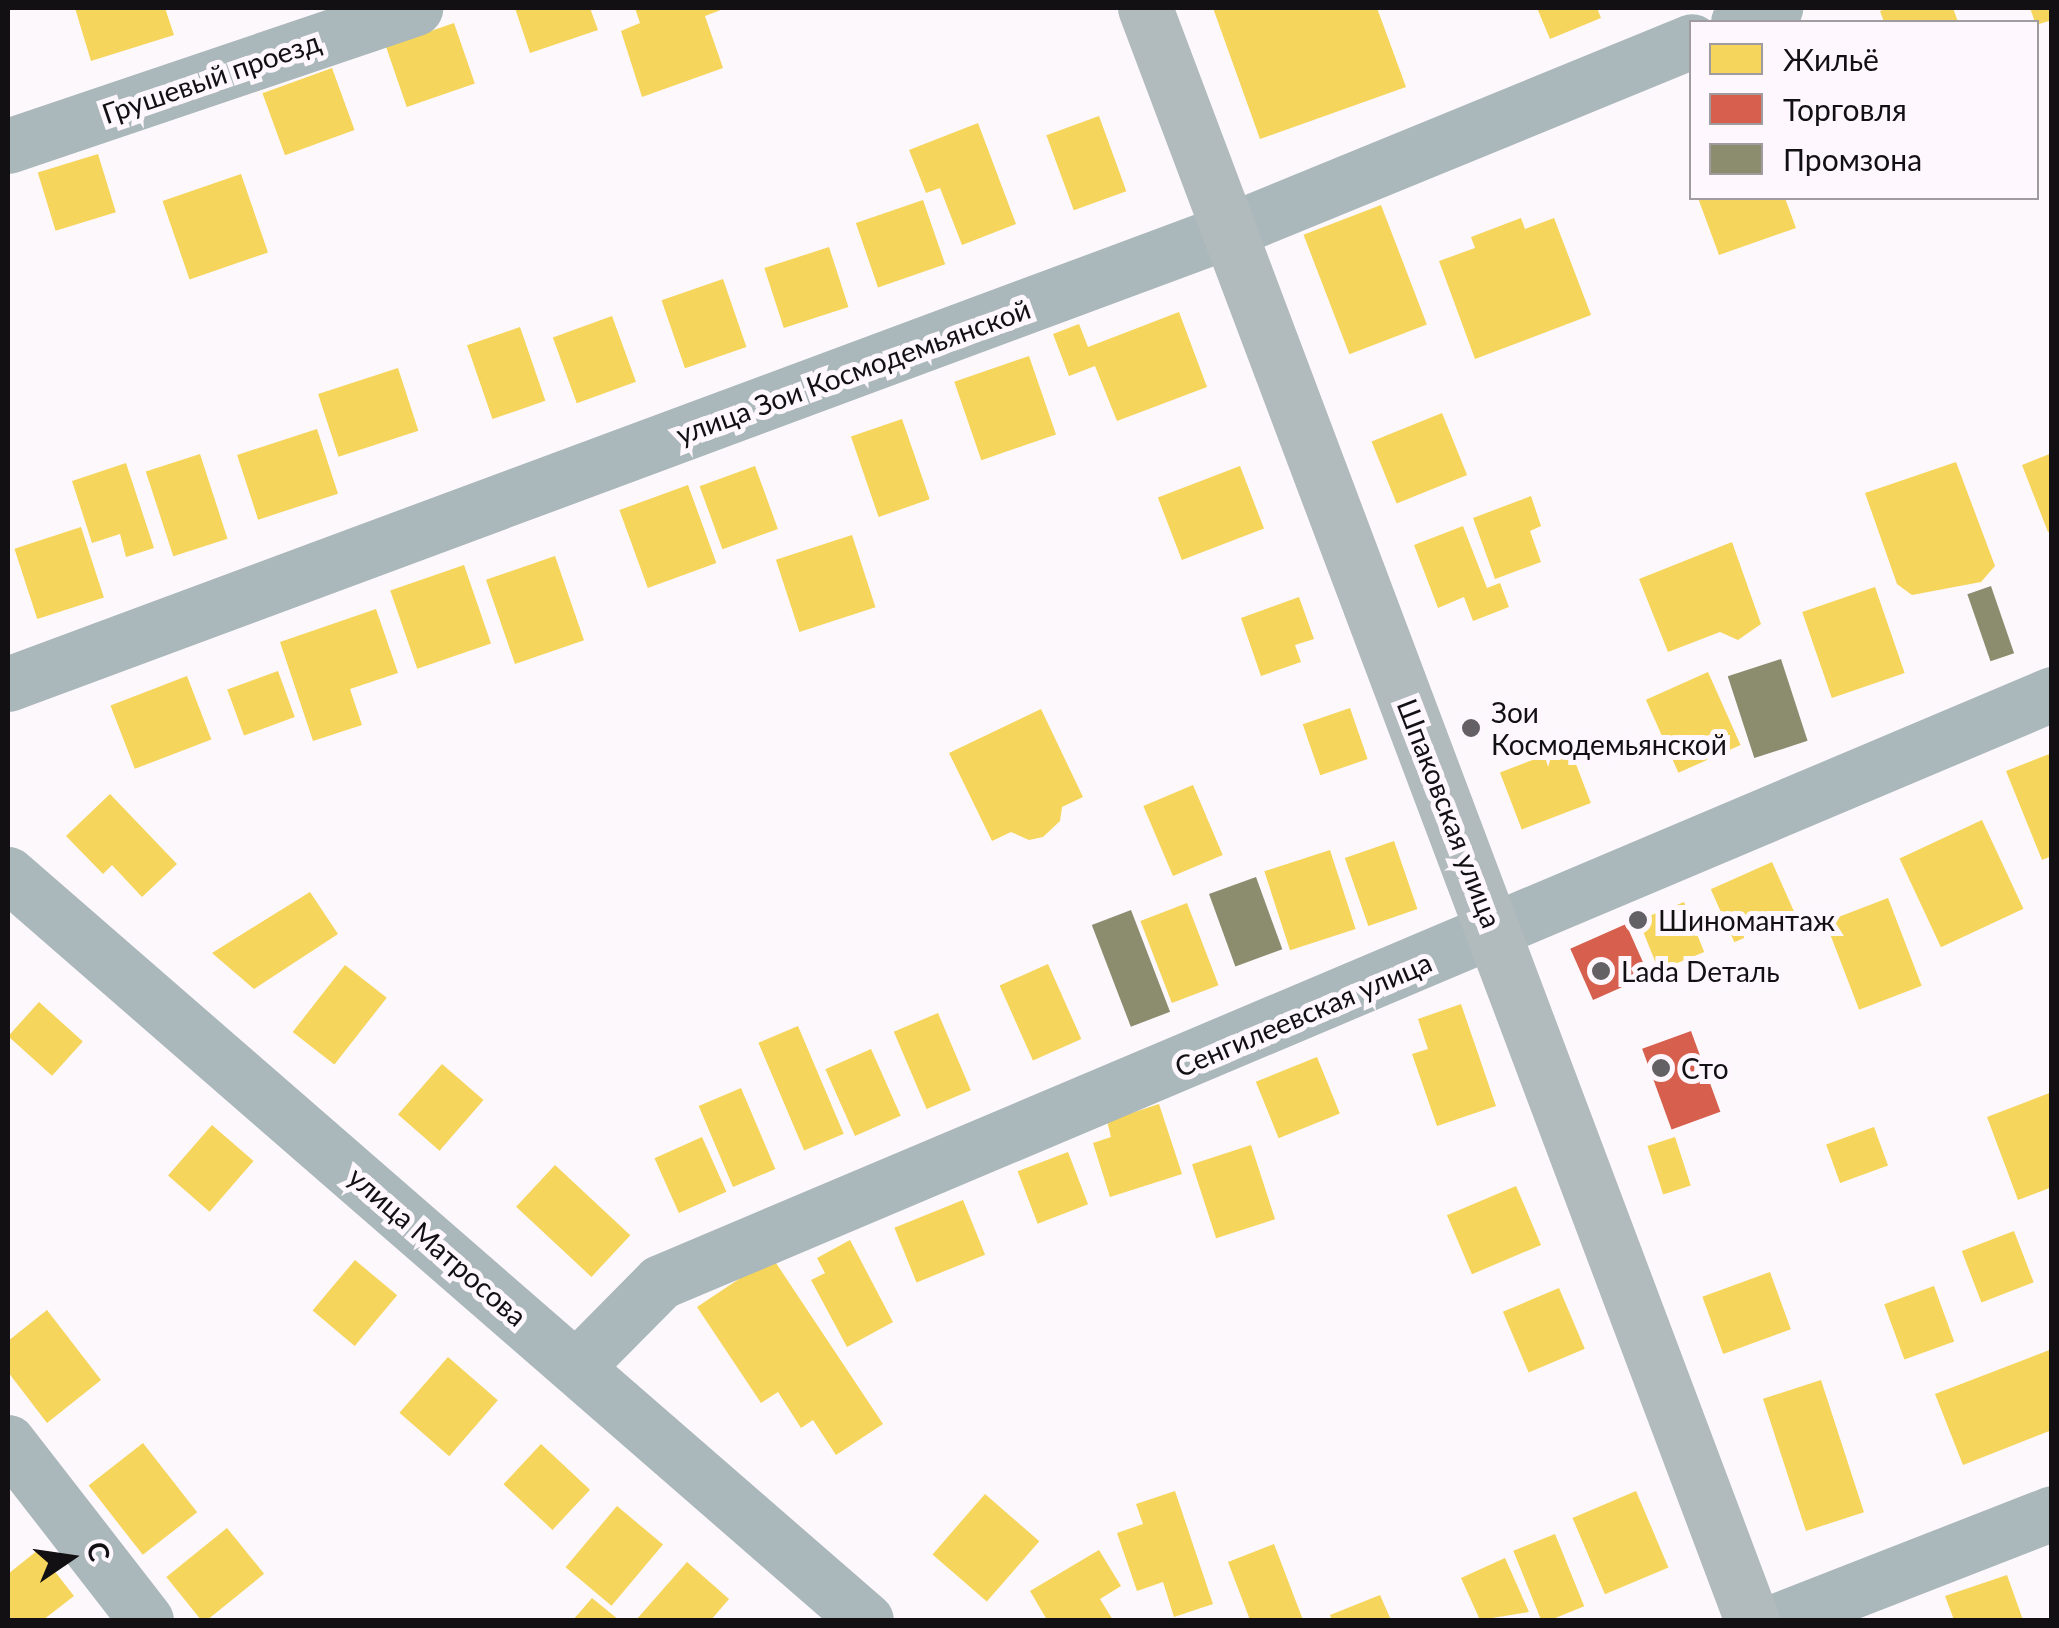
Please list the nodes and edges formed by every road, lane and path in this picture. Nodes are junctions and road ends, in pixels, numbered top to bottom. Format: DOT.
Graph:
graph roads {
  1 [pos="415,8"];
  2 [pos="1144,8"];
  3 [pos="1774,8"];
  4 [pos="1743,20"];
  5 [pos="1689,43"];
  6 [pos="8,146"];
  7 [pos="1228,231"];
  8 [pos="8,684"];
  9 [pos="2052,694"];
  10 [pos="8,874"];
  11 [pos="1496,934"];
  12 [pos="577,1366"];
  13 [pos="8,1442"];
  14 [pos="2052,1513"];
  15 [pos="146,1620"];
  16 [pos="866,1620"];
  17 [pos="1752,1620"];
  18 [pos="1778,1620"];
  1 -- 6 [label="street, Грушевый проезд"];
  2 -- 7 [label="main road, Шпаковская улица"];
  3 -- 4 [label="street"];
  5 -- 7 [label="street, улица Зои Космодемьянской"];
  7 -- 8 [label="street, улица Зои Космодемьянской"];
  7 -- 11 [label="main road, Шпаковская улица"];
  9 -- 11 [label="street, Сенгилеевская улица"];
  10 -- 12 [label="street, улица Матросова"];
  11 -- 12 [label="street, Сенгилеевская улица"];
  11 -- 17 [label="main road, Шпаковская улица"];
  12 -- 16 [label="street, улица Матросова"];
  13 -- 15 [label="street"];
  14 -- 18 [label="street"];
}
